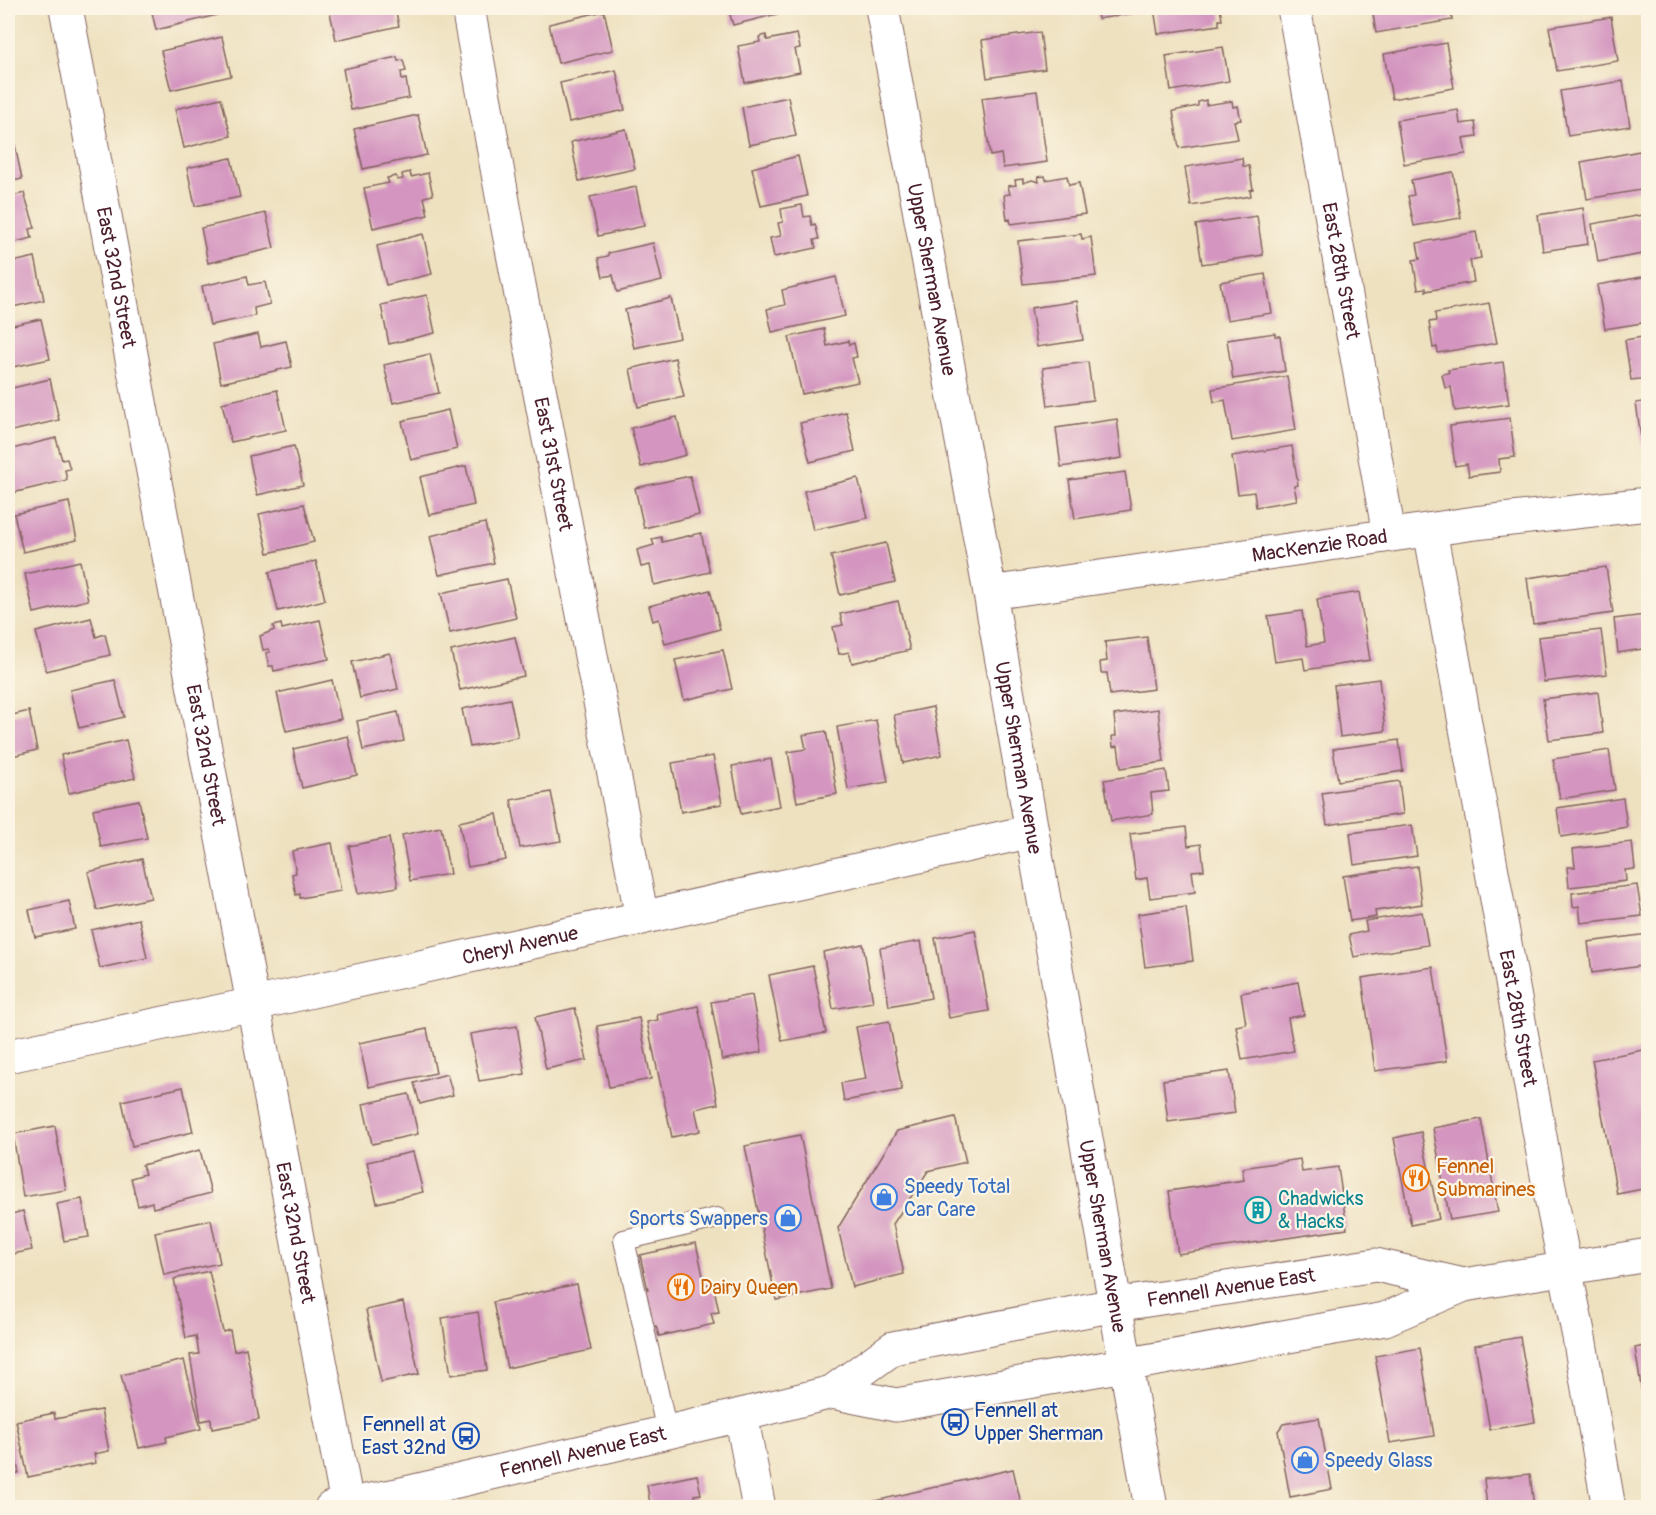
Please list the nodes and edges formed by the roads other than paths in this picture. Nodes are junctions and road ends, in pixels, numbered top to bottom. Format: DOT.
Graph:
graph roads {
  1 [pos="66,8"];
  2 [pos="468,8"];
  3 [pos="882,8"];
  4 [pos="1294,8"];
  5 [pos="1648,504"];
  6 [pos="1430,530"];
  7 [pos="1389,534"];
  8 [pos="990,593"];
  9 [pos="1032,831"];
  10 [pos="642,918"];
  11 [pos="254,1004"];
  12 [pos="8,1056"];
  13 [pos="717,1218"];
  14 [pos="1648,1255"];
  15 [pos="1565,1268"];
  16 [pos="1464,1285"];
  17 [pos="1115,1305"];
  18 [pos="1125,1364"];
  19 [pos="832,1392"];
  20 [pos="741,1415"];
  21 [pos="667,1432"];
  22 [pos="398,1501"];
  23 [pos="339,1506"];
  24 [pos="759,1508"];
  25 [pos="1151,1508"];
  26 [pos="1609,1508"];
  1 -- 11 [label="street, East 32nd Street"];
  2 -- 10 [label="street, East 31st Street"];
  3 -- 8 [label="street, Upper Sherman Avenue"];
  4 -- 7 [label="street, East 28th Street"];
  5 -- 6 [label="street, MacKenzie Road"];
  6 -- 7 [label="street, MacKenzie Road"];
  6 -- 15 [label="street, East 28th Street"];
  7 -- 8 [label="street, MacKenzie Road"];
  8 -- 9 [label="street, Upper Sherman Avenue"];
  9 -- 10 [label="street, Cheryl Avenue"];
  9 -- 17 [label="street, Upper Sherman Avenue"];
  10 -- 11 [label="street, Cheryl Avenue"];
  11 -- 12 [label="street, Cheryl Avenue"];
  11 -- 23 [label="street, East 32nd Street"];
  13 -- 21 [label="lane"];
  14 -- 15 [label="street, Fennell Avenue East"];
  15 -- 16 [label="street, Fennell Avenue East"];
  15 -- 26 [label="street, East 28th Street"];
  16 -- 17 [label="street, Fennell Avenue East"];
  16 -- 18 [label="street, Fennell Avenue East"];
  17 -- 18 [label="street, Upper Sherman Avenue"];
  17 -- 19 [label="street, Fennell Avenue East"];
  18 -- 19 [label="street, Fennell Avenue East"];
  18 -- 25 [label="street, Upper Sherman Avenue"];
  19 -- 20 [label="street, Fennell Avenue East"];
  20 -- 21 [label="street, Fennell Avenue East"];
  20 -- 24 [label="street"];
  21 -- 22 [label="street, Fennell Avenue East"];
  22 -- 23 [label="street, Fennell Avenue East"];
}
